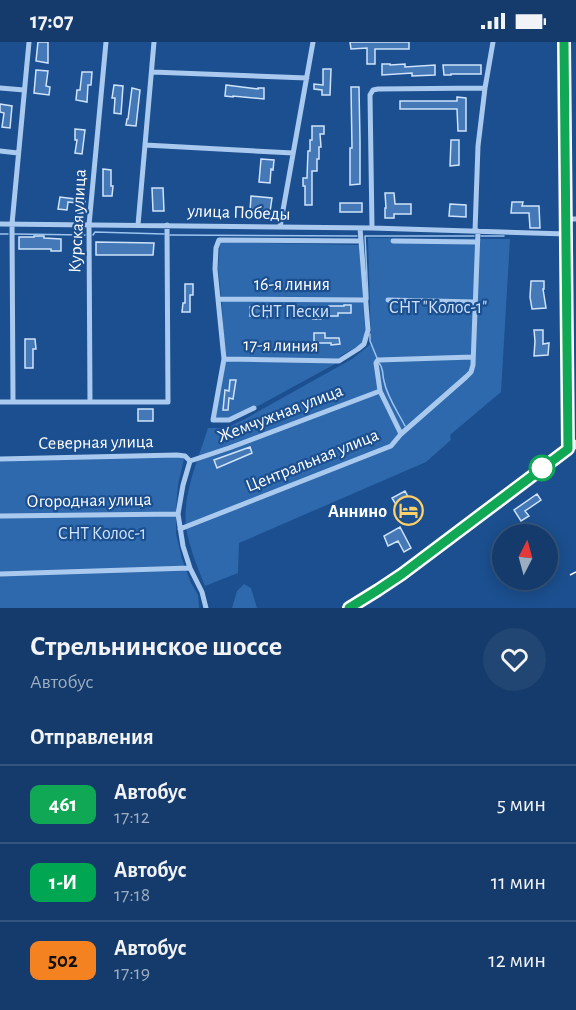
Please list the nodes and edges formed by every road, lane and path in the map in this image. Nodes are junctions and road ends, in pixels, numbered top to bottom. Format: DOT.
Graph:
graph roads {
  1 [pos="29,42"];
  2 [pos="106,42"];
  3 [pos="154,42"];
  4 [pos="313,42"];
  5 [pos="493,42"];
  6 [pos="564,42"];
  7 [pos="152,72"];
  8 [pos="307,78"];
  9 [pos="0,88"];
  10 [pos="485,88"];
  11 [pos="24,90"];
  12 [pos="145,146"];
  13 [pos="0,151"];
  14 [pos="18,153"];
  15 [pos="293,153"];
  16 [pos="566,219"];
  17 [pos="576,219"];
  18 [pos="0,224"];
  19 [pos="12,224"];
  20 [pos="89,225"];
  21 [pos="138,225"];
  22 [pos="167,225"];
  23 [pos="280,227"];
  24 [pos="360,228"];
  25 [pos="372,228"];
  26 [pos="476,231"];
  27 [pos="566,234"];
  28 [pos="361,241"];
  29 [pos="393,241"];
  30 [pos="477,243"];
  31 [pos="218,299"];
  32 [pos="366,300"];
  33 [pos="388,300"];
  34 [pos="475,302"];
  35 [pos="473,357"];
  36 [pos="224,359"];
  37 [pos="380,392"];
  38 [pos="13,401"];
  39 [pos="0,402"];
  40 [pos="90,402"];
  41 [pos="254,408"];
  42 [pos="401,434"];
  43 [pos="572,446"];
  44 [pos="0,459"];
  45 [pos="190,461"];
  46 [pos="178,514"];
  47 [pos="0,516"];
  48 [pos="180,529"];
  49 [pos="190,568"];
  50 [pos="0,574"];
  51 [pos="206,608"];
  52 [pos="349,608"];
  1 -- 11 [label="street"];
  2 -- 20 [label="street, Курская улица"];
  3 -- 7 [label="street"];
  4 -- 8 [label="street"];
  5 -- 10 [label="street, Центральная улица"];
  6 -- 16 [label="main road"];
  7 -- 8 [label="street"];
  7 -- 12 [label="street"];
  8 -- 15 [label="street"];
  9 -- 11 [label="street"];
  10 -- 25 [label="street"];
  10 -- 26 [label="street, Центральная улица"];
  11 -- 14 [label="street"];
  12 -- 15 [label="street"];
  12 -- 21 [label="street"];
  13 -- 14 [label="street"];
  14 -- 19 [label="street"];
  15 -- 23 [label="street"];
  16 -- 17 [label="street"];
  16 -- 27 [label="main road"];
  18 -- 19 [label="street, улица Победы"];
  19 -- 20 [label="street, улица Победы"];
  19 -- 38 [label="street"];
  20 -- 21 [label="street, улица Победы"];
  20 -- 40 [label="street, Курская улица"];
  21 -- 22 [label="street, улица Победы"];
  22 -- 23 [label="street, улица Победы"];
  22 -- 40 [label="street"];
  23 -- 24 [label="street, улица Победы"];
  24 -- 25 [label="street, улица Победы"];
  24 -- 28 [label="street"];
  25 -- 26 [label="street, улица Победы"];
  26 -- 27 [label="street, улица Победы"];
  26 -- 30 [label="street, Центральная улица"];
  27 -- 43 [label="main road"];
  28 -- 31 [label="street"];
  28 -- 32 [label="street"];
  29 -- 30 [label="street"];
  30 -- 34 [label="street, Центральная улица"];
  31 -- 32 [label="street, 16-я линия"];
  31 -- 36 [label="street"];
  32 -- 36 [label="street, 17-я линия"];
  33 -- 34 [label="street"];
  34 -- 35 [label="street, Центральная улица"];
  35 -- 37 [label="street"];
  35 -- 42 [label="street, Центральная улица"];
  36 -- 41 [label="street"];
  37 -- 42 [label="street"];
  37 -- 45 [label="street, Жемчужная улица"];
  38 -- 39 [label="street"];
  38 -- 40 [label="street"];
  42 -- 48 [label="street, Центральная улица"];
  43 -- 52 [label="main road"];
  44 -- 45 [label="street, Северная улица"];
  45 -- 46 [label="street"];
  46 -- 47 [label="street, Огородная улица"];
  46 -- 48 [label="street"];
  48 -- 49 [label="street"];
  49 -- 50 [label="street"];
  49 -- 51 [label="street"];
}
